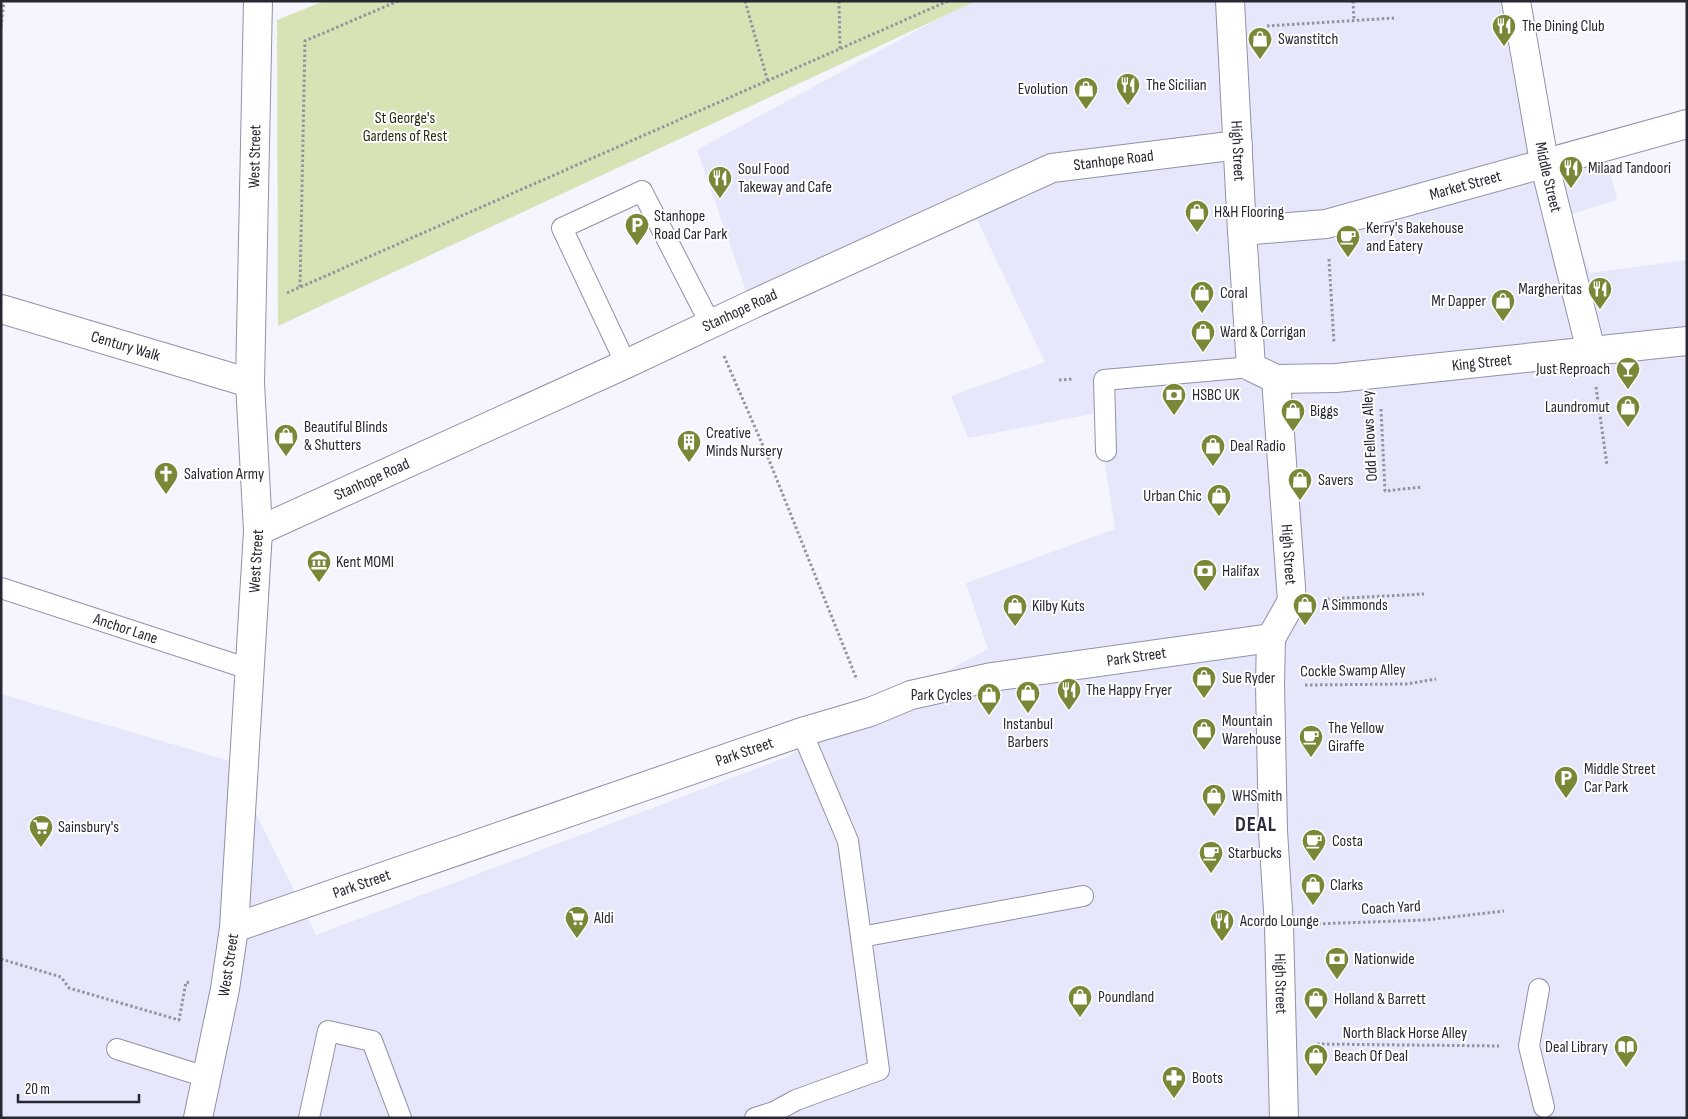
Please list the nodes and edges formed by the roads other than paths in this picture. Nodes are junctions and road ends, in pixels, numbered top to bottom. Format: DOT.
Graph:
graph roads {
  1 [pos="257,1"];
  2 [pos="1516,1"];
  3 [pos="1231,14"];
  4 [pos="1687,124"];
  5 [pos="1238,145"];
  6 [pos="1544,162"];
  7 [pos="1242,231"];
  8 [pos="1,309"];
  9 [pos="710,325"];
  10 [pos="1687,341"];
  11 [pos="1591,351"];
  12 [pos="626,364"];
  13 [pos="1251,366"];
  14 [pos="1276,379"];
  15 [pos="250,383"];
  16 [pos="1106,451"];
  17 [pos="258,531"];
  18 [pos="1,588"];
  19 [pos="1271,638"];
  20 [pos="249,669"];
  21 [pos="802,732"];
  22 [pos="1083,896"];
  23 [pos="234,928"];
  24 [pos="861,937"];
  25 [pos="1539,989"];
  26 [pos="117,1049"];
  27 [pos="206,1076"];
  28 [pos="1544,1107"];
  29 [pos="198,1118"];
  30 [pos="310,1118"];
  31 [pos="401,1118"];
  32 [pos="755,1118"];
  33 [pos="1284,1118"];
  1 -- 15 [label="street, West Street"];
  2 -- 6 [label="street, Middle Street"];
  3 -- 5 [label="street, High Street"];
  4 -- 6 [label="street, Market Street"];
  5 -- 7 [label="street, High Street"];
  5 -- 9 [label="street, Stanhope Road"];
  6 -- 7 [label="street, Market Street"];
  6 -- 11 [label="street, Middle Street"];
  7 -- 13 [label="street, High Street"];
  8 -- 15 [label="street, Century Walk"];
  9 -- 12 [label="street, Stanhope Road"];
  9 -- 12 [label="lane"];
  10 -- 11 [label="street, King Street"];
  11 -- 14 [label="street, King Street"];
  12 -- 17 [label="street, Stanhope Road"];
  13 -- 14 [label="street"];
  13 -- 16 [label="lane"];
  14 -- 19 [label="street, High Street"];
  15 -- 17 [label="street, West Street"];
  17 -- 20 [label="street, West Street"];
  18 -- 20 [label="lane, Anchor Lane"];
  19 -- 21 [label="street, Park Street"];
  19 -- 33 [label="street, High Street"];
  20 -- 23 [label="street, West Street"];
  21 -- 23 [label="street, Park Street"];
  21 -- 24 [label="lane"];
  22 -- 24 [label="lane"];
  23 -- 27 [label="street, West Street"];
  24 -- 32 [label="lane"];
  25 -- 28 [label="lane"];
  26 -- 27 [label="lane"];
  27 -- 29 [label="street, West Street"];
  30 -- 31 [label="lane"];
}
